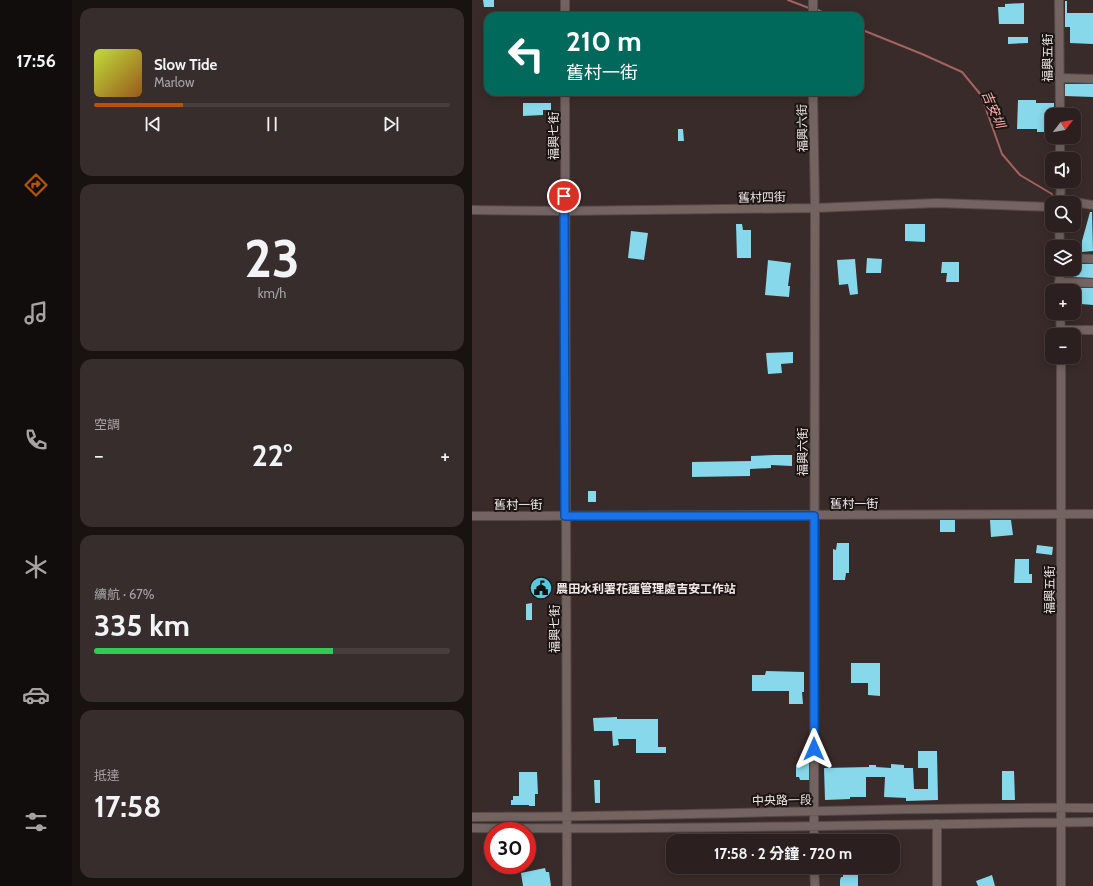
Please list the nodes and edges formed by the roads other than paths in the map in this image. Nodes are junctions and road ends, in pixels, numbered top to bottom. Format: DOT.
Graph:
graph roads {
  1 [pos="565,0"];
  2 [pos="813,0"];
  3 [pos="1059,0"];
  4 [pos="565,12"];
  5 [pos="813,12"];
  6 [pos="1059,78"];
  7 [pos="1093,79"];
  8 [pos="565,96"];
  9 [pos="814,96"];
  10 [pos="1060,108"];
  11 [pos="1081,204"];
  12 [pos="1093,205"];
  13 [pos="1045,207"];
  14 [pos="815,208"];
  15 [pos="472,210"];
  16 [pos="564,211"];
  17 [pos="1081,258"];
  18 [pos="1093,259"];
  19 [pos="1059,276"];
  20 [pos="1059,282"];
  21 [pos="1093,283"];
  22 [pos="1093,330"];
  23 [pos="1081,331"];
  24 [pos="1061,364"];
  25 [pos="1061,514"];
  26 [pos="1093,514"];
  27 [pos="472,516"];
  28 [pos="565,516"];
  29 [pos="814,516"];
  30 [pos="1061,807"];
  31 [pos="1093,808"];
  32 [pos="814,811"];
  33 [pos="472,817"];
  34 [pos="566,817"];
  35 [pos="1093,822"];
  36 [pos="1061,823"];
  37 [pos="938,824"];
  38 [pos="814,827"];
  39 [pos="472,828"];
  40 [pos="566,829"];
  41 [pos="814,834"];
  42 [pos="814,874"];
  43 [pos="567,886"];
  44 [pos="814,886"];
  45 [pos="937,886"];
  46 [pos="1061,886"];
  1 -- 4 [label="street"];
  2 -- 5 [label="street"];
  3 -- 6 [label="street, 福興五街"];
  6 -- 7 [label="street"];
  6 -- 10 [label="street, 福興五街"];
  8 -- 16 [label="street, 福興七街"];
  9 -- 14 [label="street, 福興六街"];
  11 -- 12 [label="street"];
  13 -- 14 [label="street, 舊村四街"];
  14 -- 16 [label="street, 舊村四街"];
  14 -- 29 [label="street, 福興六街"];
  15 -- 16 [label="street, 舊村四街"];
  16 -- 28 [label="street, 福興七街"];
  17 -- 18 [label="street"];
  19 -- 20 [label="street"];
  20 -- 21 [label="street"];
  22 -- 23 [label="street"];
  24 -- 25 [label="street, 福興五街"];
  25 -- 26 [label="street, 舊村一街"];
  25 -- 29 [label="street, 舊村一街"];
  25 -- 30 [label="street, 福興五街"];
  27 -- 28 [label="street, 舊村一街"];
  28 -- 29 [label="street, 舊村一街"];
  28 -- 34 [label="street, 福興七街"];
  29 -- 32 [label="street, 福興六街"];
  30 -- 31 [label="street, 中央路一段"];
  30 -- 32 [label="street, 中央路一段"];
  30 -- 36 [label="street, 福興五街"];
  32 -- 34 [label="street, 中央路一段"];
  32 -- 38 [label="street, 福興六街"];
  33 -- 34 [label="street, 中央路一段"];
  34 -- 40 [label="street, 福興七街"];
  35 -- 36 [label="street"];
  36 -- 37 [label="street"];
  36 -- 46 [label="street, 福興五街"];
  37 -- 38 [label="street"];
  37 -- 45 [label="street"];
  38 -- 40 [label="street"];
  38 -- 41 [label="street, 福興六街"];
  39 -- 40 [label="street"];
  40 -- 43 [label="street, 福興七街"];
  42 -- 44 [label="street"];
}
